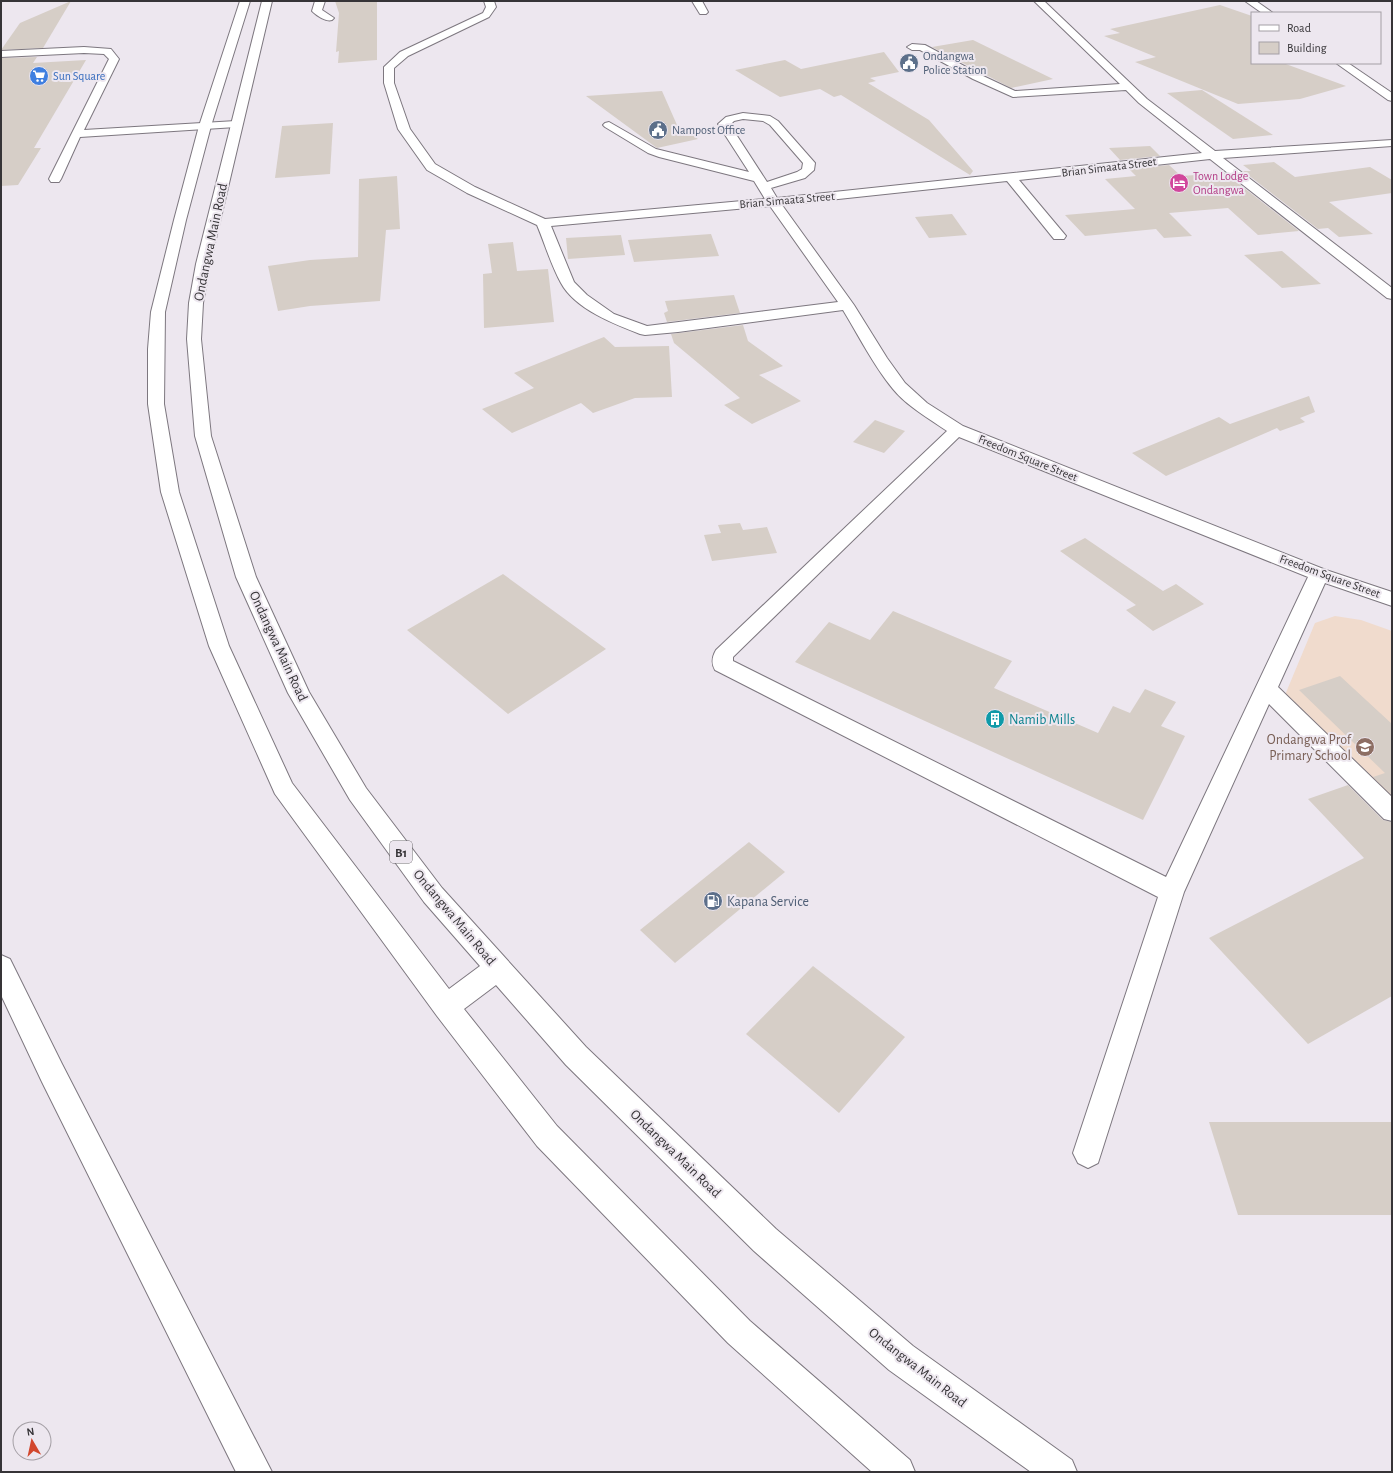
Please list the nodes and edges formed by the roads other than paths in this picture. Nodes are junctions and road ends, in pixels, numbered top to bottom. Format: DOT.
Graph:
graph roads {
  1 [pos="245,1"];
  2 [pos="267,1"];
  3 [pos="320,1"];
  4 [pos="489,1"];
  5 [pos="697,1"];
  6 [pos="1039,1"];
  7 [pos="1250,1"];
  8 [pos="703,12"];
  9 [pos="1266,12"];
  10 [pos="329,18"];
  11 [pos="912,47"];
  12 [pos="1,54"];
  13 [pos="1342,64"];
  14 [pos="1129,87"];
  15 [pos="1392,98"];
  16 [pos="236,124"];
  17 [pos="609,125"];
  18 [pos="205,126"];
  19 [pos="76,134"];
  20 [pos="1392,143"];
  21 [pos="1213,155"];
  22 [pos="1011,178"];
  23 [pos="55,179"];
  24 [pos="761,182"];
  25 [pos="773,201"];
  26 [pos="543,223"];
  27 [pos="1059,236"];
  28 [pos="1392,295"];
  29 [pos="847,305"];
  30 [pos="957,430"];
  31 [pos="1320,574"];
  32 [pos="1392,599"];
  33 [pos="1266,688"];
  34 [pos="1392,812"];
  35 [pos="1172,892"];
  36 [pos="1,967"];
  37 [pos="498,968"];
  38 [pos="446,1007"];
  39 [pos="1088,1153"];
  40 [pos="255,1472"];
  41 [pos="898,1472"];
  42 [pos="1060,1472"];
  1 -- 18 [label="street"];
  2 -- 16 [label="street, Ondangwa Main Road / B1"];
  3 -- 10 [label="street"];
  4 -- 26 [label="street"];
  5 -- 8 [label="street"];
  6 -- 14 [label="street"];
  7 -- 9 [label="street"];
  11 -- 14 [label="street"];
  12 -- 19 [label="street"];
  13 -- 15 [label="street"];
  14 -- 21 [label="street"];
  16 -- 18 [label="street"];
  16 -- 37 [label="street, Ondangwa Main Road / B1"];
  17 -- 24 [label="street"];
  18 -- 19 [label="street"];
  18 -- 38 [label="street"];
  19 -- 23 [label="street"];
  20 -- 21 [label="street, Brian Simaata Street"];
  21 -- 22 [label="street, Brian Simaata Street"];
  21 -- 28 [label="street"];
  22 -- 25 [label="street, Brian Simaata Street"];
  22 -- 27 [label="street"];
  24 -- 24 [label="street, Freedom Square Street"];
  24 -- 25 [label="street, Freedom Square Street"];
  25 -- 26 [label="street, Brian Simaata Street"];
  25 -- 29 [label="street, Freedom Square Street"];
  26 -- 29 [label="street"];
  29 -- 30 [label="street, Freedom Square Street"];
  30 -- 31 [label="street, Freedom Square Street"];
  30 -- 35 [label="street"];
  31 -- 32 [label="street, Freedom Square Street"];
  31 -- 33 [label="street"];
  33 -- 34 [label="street"];
  33 -- 35 [label="street"];
  35 -- 39 [label="street"];
  36 -- 40 [label="street"];
  37 -- 38 [label="street"];
  37 -- 42 [label="street, Ondangwa Main Road / B1"];
  38 -- 41 [label="street"];
}
